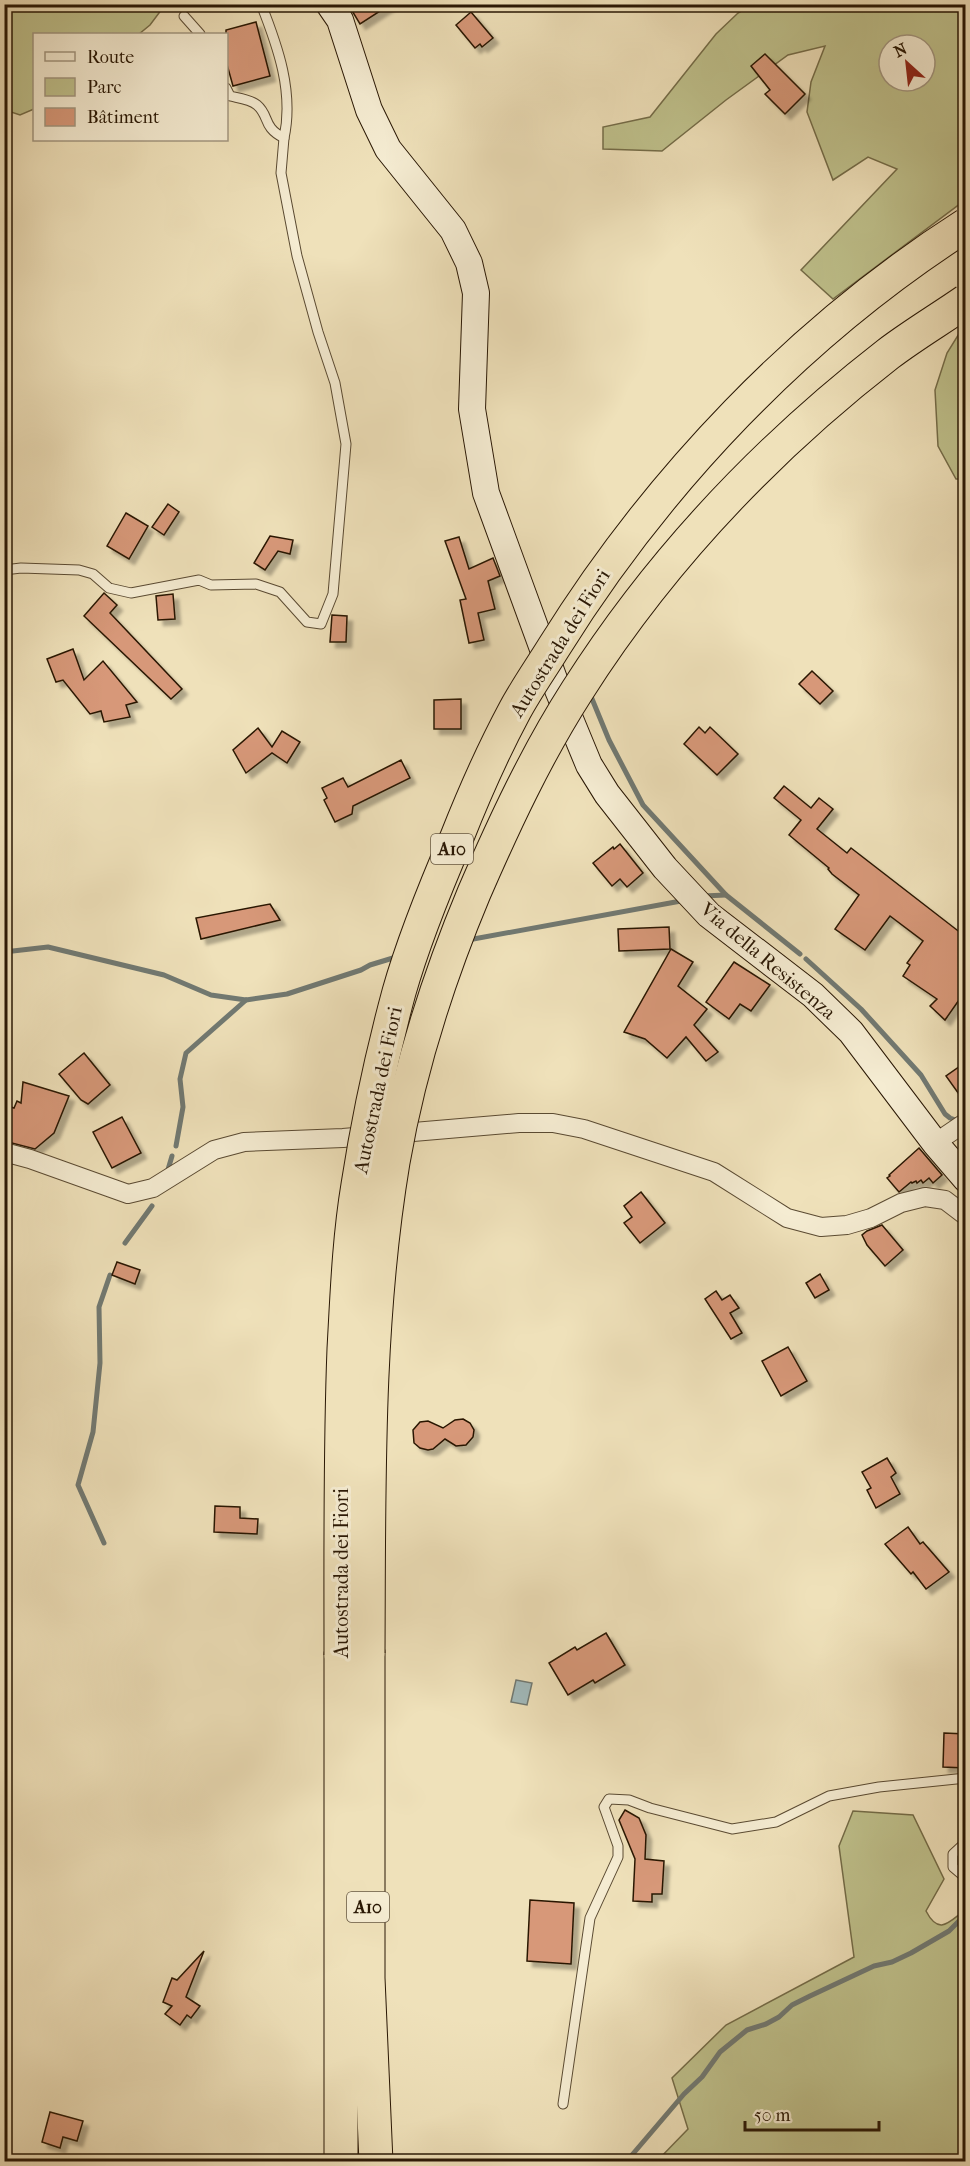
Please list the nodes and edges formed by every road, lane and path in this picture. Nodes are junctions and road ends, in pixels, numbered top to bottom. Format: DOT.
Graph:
graph roads {
  1 [pos="261,4"];
  2 [pos="329,4"];
  3 [pos="184,16"];
  4 [pos="199,33"];
  5 [pos="228,92"];
  6 [pos="284,138"];
  7 [pos="966,225"];
  8 [pos="966,301"];
  9 [pos="4,570"];
  10 [pos="951,1132"];
  11 [pos="4,1152"];
  12 [pos="966,1179"];
  13 [pos="966,1216"];
  14 [pos="354,1654"];
  15 [pos="966,1778"];
  16 [pos="966,1842"];
  17 [pos="966,1878"];
  18 [pos="563,2104"];
  19 [pos="341,2162"];
  20 [pos="376,2162"];
  1 -- 6 [label="lane"];
  2 -- 10 [label="street, Via della Resistenza"];
  3 -- 4 [label="lane"];
  5 -- 6 [label="lane"];
  6 -- 9 [label="lane"];
  7 -- 14 [label="highway, Autostrada dei Fiori / A10, bridge"];
  8 -- 14 [label="highway, Autostrada dei Fiori / A10, bridge"];
  10 -- 12 [label="street, Via della Resistenza"];
  11 -- 13 [label="street"];
  14 -- 19 [label="highway, Autostrada dei Fiori / A10"];
  14 -- 20 [label="highway, Autostrada dei Fiori / A10"];
  15 -- 18 [label="lane"];
  16 -- 17 [label="lane"];
}
